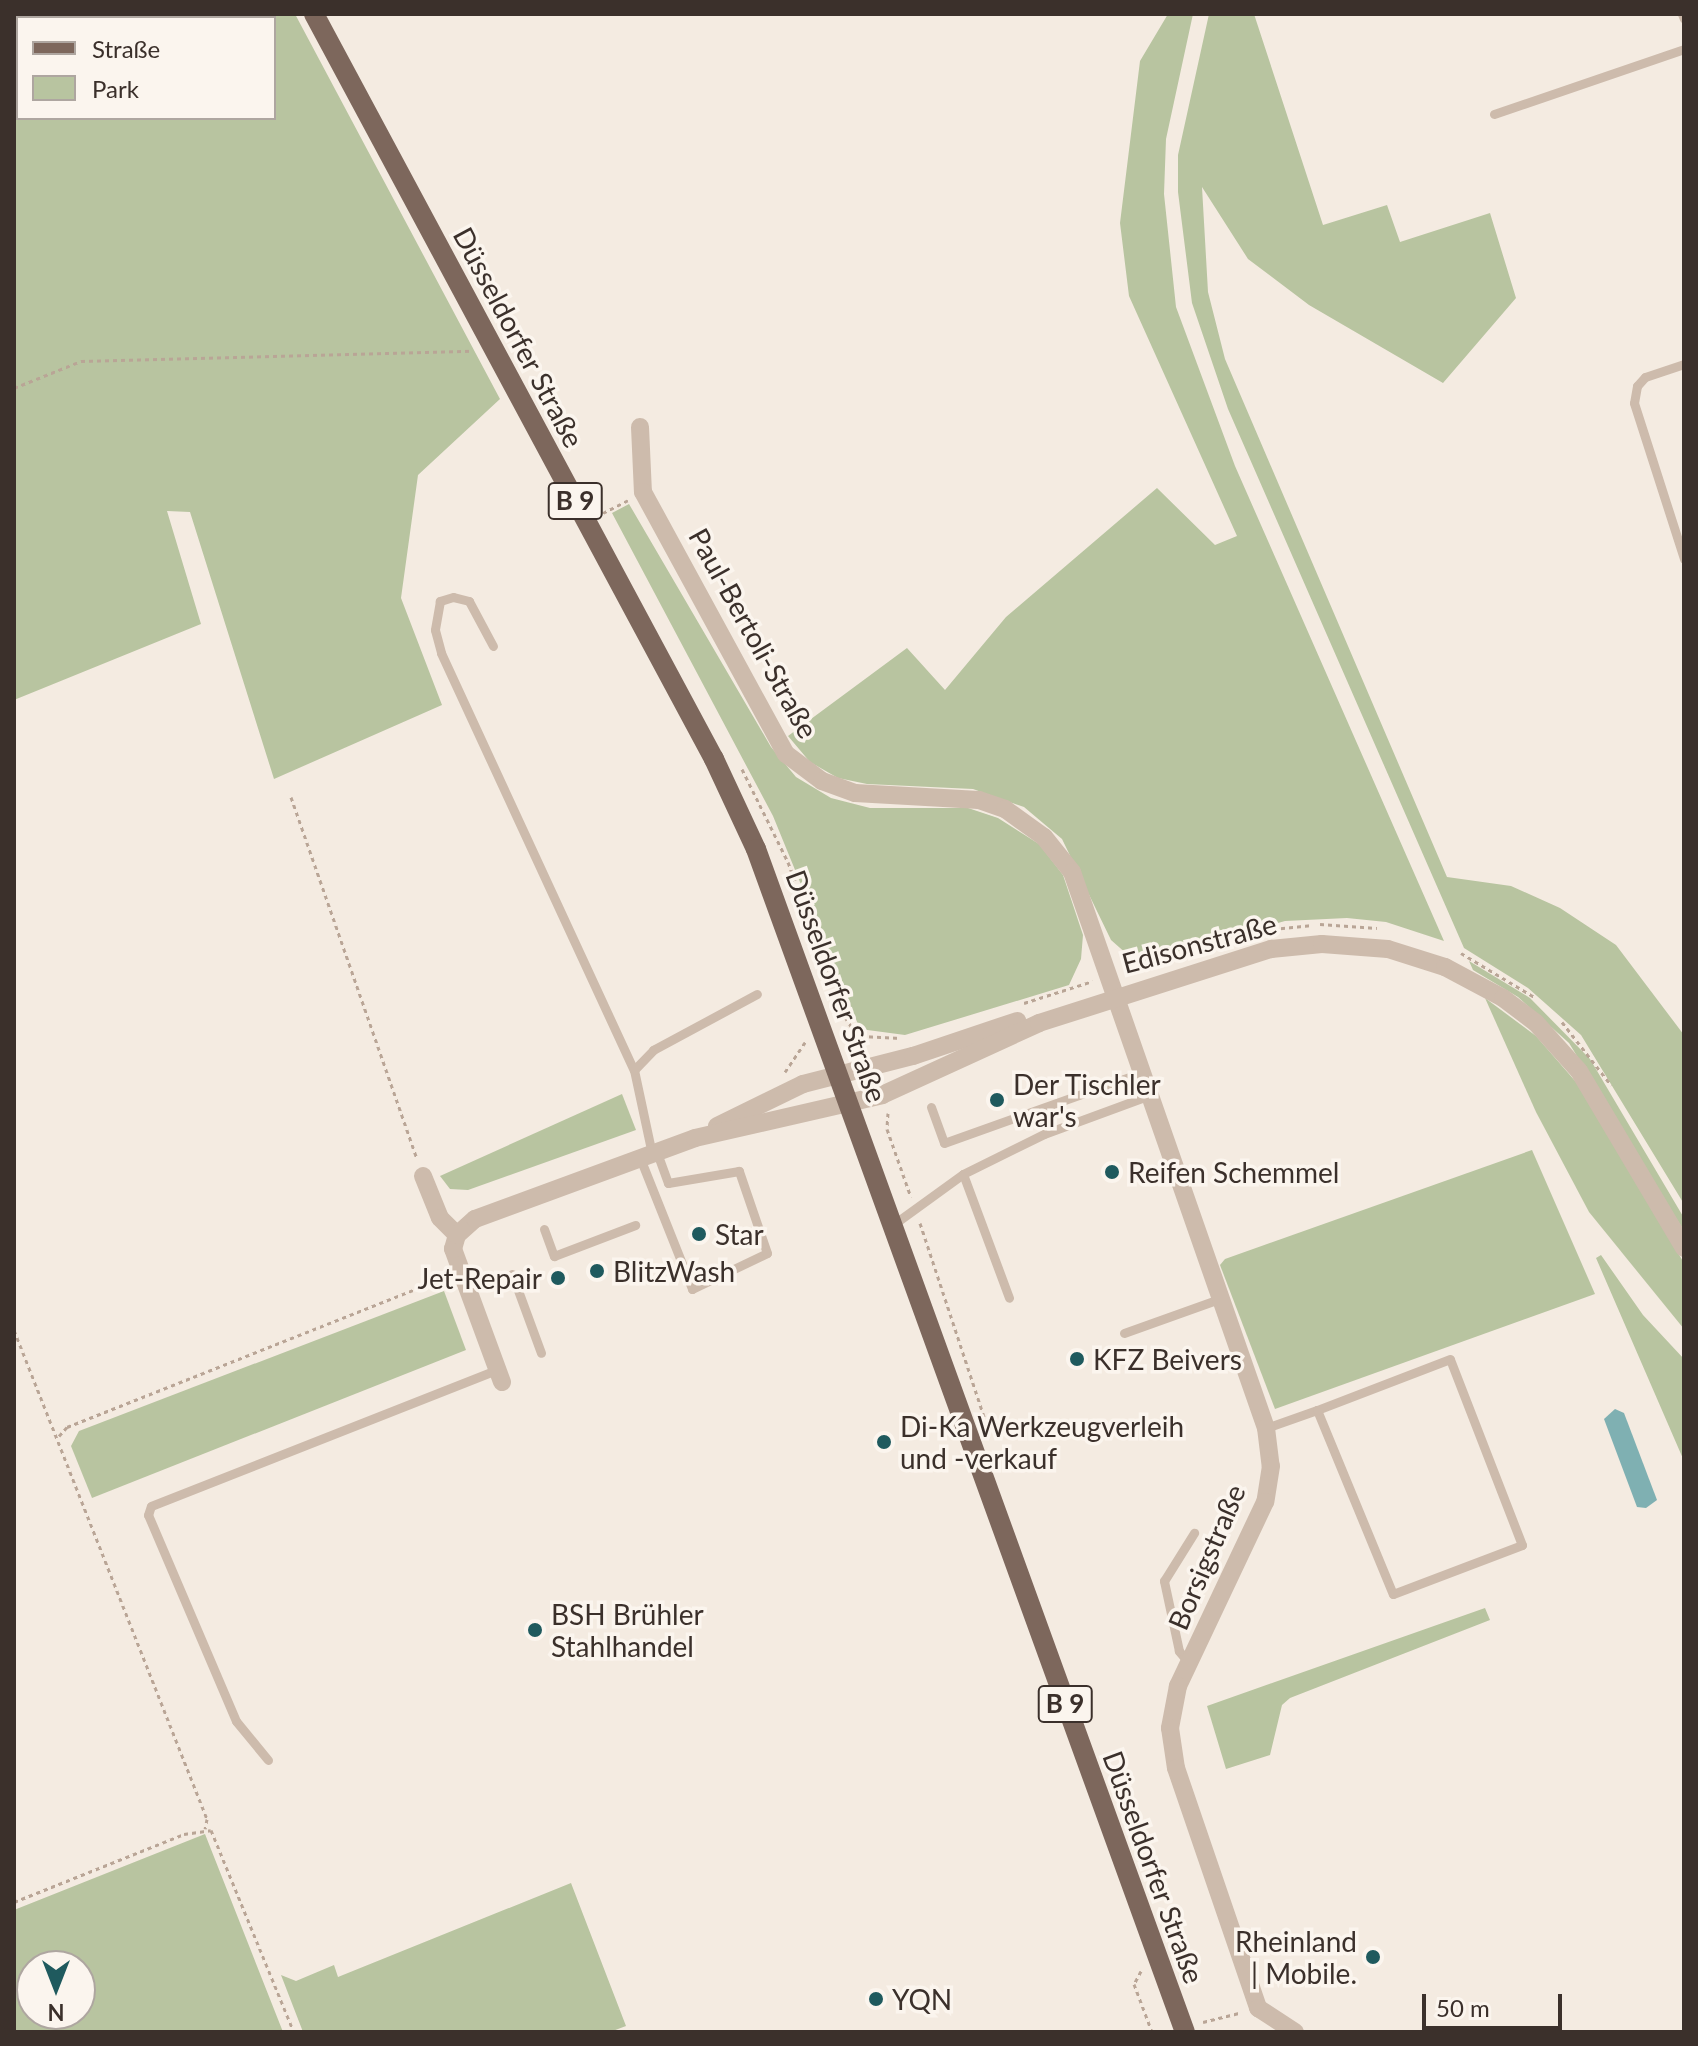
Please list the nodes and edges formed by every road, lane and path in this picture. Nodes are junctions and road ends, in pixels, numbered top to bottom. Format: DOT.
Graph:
graph roads {
  1 [pos="314,14"];
  2 [pos="1684,49"];
  3 [pos="1494,114"];
  4 [pos="494,349"];
  5 [pos="1684,364"];
  6 [pos="14,388"];
  7 [pos="640,427"];
  8 [pos="643,492"];
  9 [pos="603,513"];
  10 [pos="1684,559"];
  11 [pos="493,646"];
  12 [pos="291,797"];
  13 [pos="1389,931"];
  14 [pos="1456,951"];
  15 [pos="1109,976"];
  16 [pos="757,994"];
  17 [pos="1116,995"];
  18 [pos="1020,1004"];
  19 [pos="1545,1006"];
  20 [pos="1555,1016"];
  21 [pos="849,1025"];
  22 [pos="826,1034"];
  23 [pos="916,1035"];
  24 [pos="873,1067"];
  25 [pos="634,1070"];
  26 [pos="1143,1072"];
  27 [pos="841,1074"];
  28 [pos="779,1078"];
  29 [pos="1616,1094"];
  30 [pos="882,1095"];
  31 [pos="1151,1095"];
  32 [pos="850,1102"];
  33 [pos="931,1107"];
  34 [pos="695,1138"];
  35 [pos="650,1155"];
  36 [pos="963,1174"];
  37 [pos="423,1176"];
  38 [pos="915,1208"];
  39 [pos="894,1224"];
  40 [pos="635,1225"];
  41 [pos="544,1229"];
  42 [pos="457,1235"];
  43 [pos="1684,1248"];
  44 [pos="461,1271"];
  45 [pos="512,1274"];
  46 [pos="1009,1298"];
  47 [pos="1222,1298"];
  48 [pos="14,1330"];
  49 [pos="1124,1333"];
  50 [pos="541,1353"];
  51 [pos="500,1375"];
  52 [pos="1317,1410"];
  53 [pos="1266,1428"];
  54 [pos="59,1436"];
  55 [pos="1194,1533"];
  56 [pos="1190,1664"];
  57 [pos="268,1760"];
  58 [pos="205,1829"];
  59 [pos="14,1902"];
  60 [pos="1258,2008"];
  61 [pos="1194,2027"];
  62 [pos="294,2032"];
  63 [pos="1295,2032"];
  1 -- 4 [label="main road, Düsseldorfer Straße / B 9"];
  2 -- 3 [label="lane"];
  4 -- 6 [label="path"];
  4 -- 22 [label="main road, Düsseldorfer Straße / B 9"];
  5 -- 10 [label="lane"];
  7 -- 8 [label="street, Paul-Bertoli-Straße"];
  8 -- 9 [label="path"];
  8 -- 15 [label="street, Paul-Bertoli-Straße"];
  11 -- 25 [label="lane"];
  12 -- 37 [label="path"];
  13 -- 15 [label="path"];
  14 -- 19 [label="path"];
  15 -- 17 [label="street, Paul-Bertoli-Straße"];
  15 -- 18 [label="path"];
  16 -- 25 [label="lane"];
  17 -- 24 [label="street, Edisonstraße"];
  17 -- 26 [label="street, Borsigstraße"];
  17 -- 30 [label="street, Edisonstraße"];
  17 -- 43 [label="street, Edisonstraße"];
  20 -- 29 [label="path"];
  21 -- 22 [label="path"];
  22 -- 27 [label="main road, Düsseldorfer Straße / B 9"];
  22 -- 28 [label="path"];
  23 -- 24 [label="path"];
  24 -- 27 [label="street, Edisonstraße"];
  25 -- 35 [label="lane"];
  26 -- 31 [label="street, Borsigstraße"];
  26 -- 33 [label="lane"];
  27 -- 32 [label="main road, Düsseldorfer Straße / B 9"];
  27 -- 34 [label="street, Edisonstraße"];
  30 -- 32 [label="street, Edisonstraße"];
  30 -- 38 [label="path"];
  31 -- 36 [label="lane"];
  31 -- 47 [label="street, Borsigstraße"];
  32 -- 34 [label="street, Edisonstraße"];
  32 -- 39 [label="main road, Düsseldorfer Straße / B 9"];
  34 -- 35 [label="street"];
  35 -- 35 [label="lane"];
  35 -- 42 [label="street"];
  36 -- 38 [label="lane"];
  36 -- 46 [label="lane"];
  37 -- 42 [label="street"];
  38 -- 39 [label="lane"];
  39 -- 61 [label="main road, Düsseldorfer Straße / B 9"];
  40 -- 41 [label="lane"];
  42 -- 44 [label="street"];
  44 -- 51 [label="street"];
  44 -- 54 [label="path"];
  45 -- 50 [label="lane"];
  47 -- 49 [label="lane"];
  47 -- 53 [label="street, Borsigstraße"];
  48 -- 54 [label="path"];
  51 -- 57 [label="lane"];
  52 -- 52 [label="lane"];
  52 -- 53 [label="lane"];
  53 -- 56 [label="street, Borsigstraße"];
  54 -- 58 [label="path"];
  55 -- 56 [label="lane"];
  56 -- 60 [label="street, Borsigstraße"];
  58 -- 59 [label="path"];
  58 -- 62 [label="path"];
  60 -- 61 [label="path"];
  60 -- 63 [label="street"];
}
